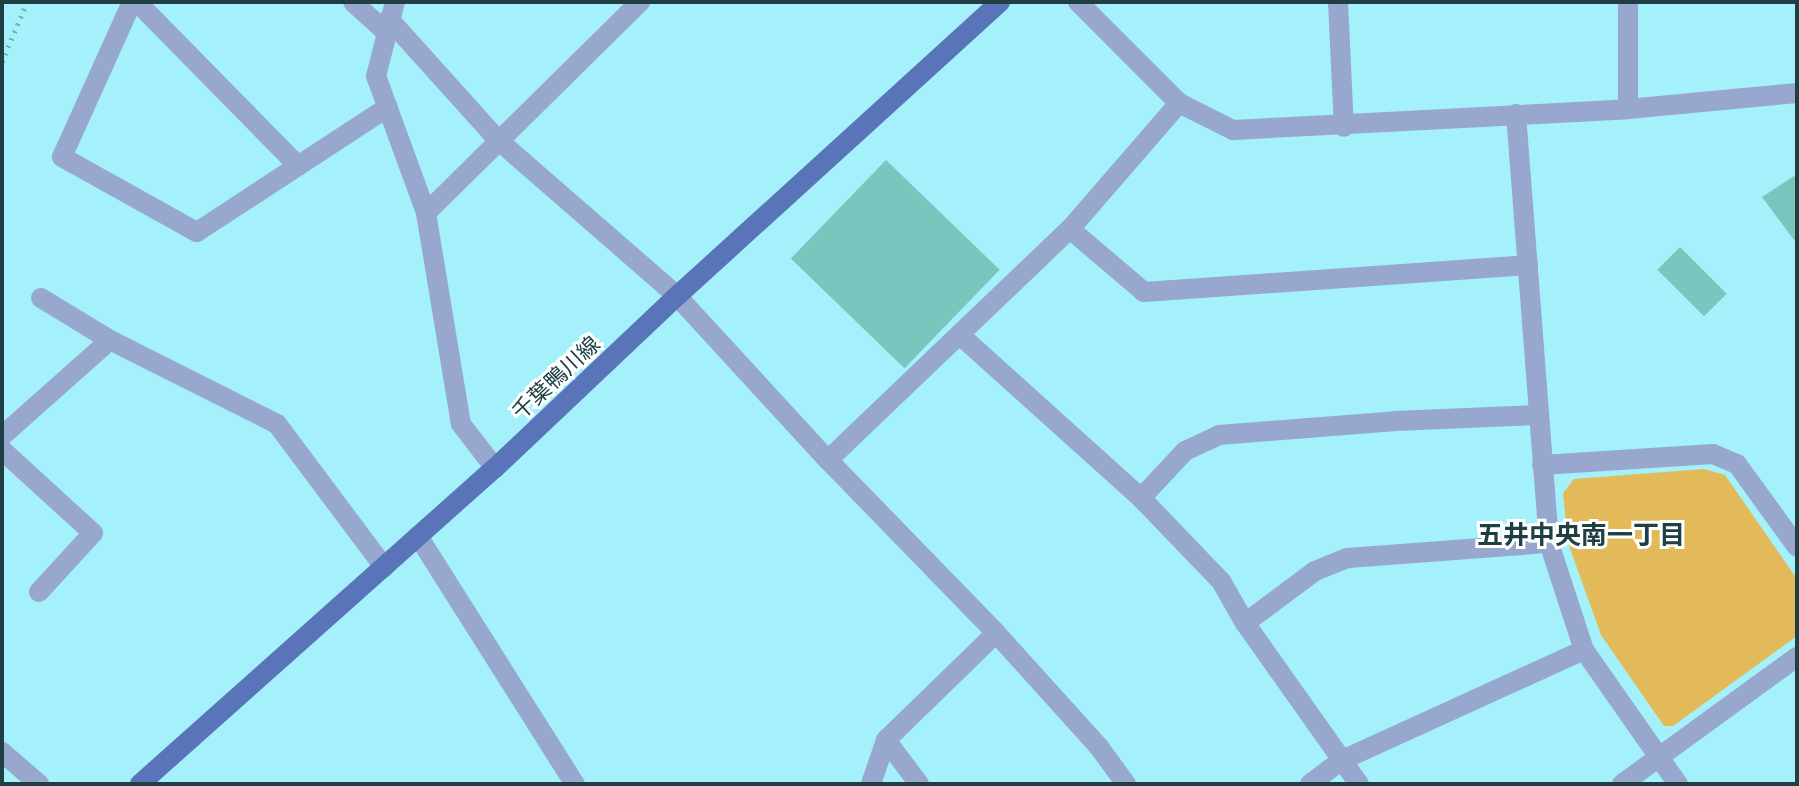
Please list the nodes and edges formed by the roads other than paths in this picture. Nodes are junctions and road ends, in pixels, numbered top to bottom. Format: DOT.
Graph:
graph roads {
  1 [pos="134,2"];
  2 [pos="353,2"];
  3 [pos="640,2"];
  4 [pos="1000,2"];
  5 [pos="1078,2"];
  6 [pos="1338,2"];
  7 [pos="1628,2"];
  8 [pos="390,18"];
  9 [pos="1797,93"];
  10 [pos="1179,103"];
  11 [pos="388,107"];
  12 [pos="1628,109"];
  13 [pos="1516,114"];
  14 [pos="1344,127"];
  15 [pos="499,141"];
  16 [pos="298,166"];
  17 [pos="426,213"];
  18 [pos="1070,229"];
  19 [pos="1528,265"];
  20 [pos="677,296"];
  21 [pos="41,298"];
  22 [pos="961,336"];
  23 [pos="110,340"];
  24 [pos="1538,415"];
  25 [pos="2,436"];
  26 [pos="2,450"];
  27 [pos="828,460"];
  28 [pos="1542,465"];
  29 [pos="495,468"];
  30 [pos="1141,498"];
  31 [pos="418,536"];
  32 [pos="1549,543"];
  33 [pos="1797,547"];
  34 [pos="384,567"];
  35 [pos="39,592"];
  36 [pos="1245,623"];
  37 [pos="996,633"];
  38 [pos="1584,650"];
  39 [pos="1797,657"];
  40 [pos="886,740"];
  41 [pos="2,752"];
  42 [pos="1659,759"];
  43 [pos="1340,761"];
  44 [pos="39,784"];
  45 [pos="140,784"];
  46 [pos="575,784"];
  47 [pos="871,784"];
  48 [pos="919,784"];
  49 [pos="1126,784"];
  50 [pos="1310,784"];
  51 [pos="1359,784"];
  52 [pos="1622,784"];
  53 [pos="1678,784"];
  1 -- 16 [label="street"];
  1 -- 16 [label="street"];
  2 -- 8 [label="street"];
  3 -- 15 [label="street"];
  4 -- 20 [label="main road, 千葉鴨川線"];
  5 -- 10 [label="street"];
  6 -- 14 [label="street"];
  7 -- 12 [label="street"];
  8 -- 11 [label="street"];
  8 -- 15 [label="street"];
  9 -- 12 [label="street"];
  10 -- 14 [label="street"];
  10 -- 18 [label="street"];
  11 -- 16 [label="street"];
  11 -- 17 [label="street"];
  12 -- 13 [label="street"];
  13 -- 14 [label="street"];
  13 -- 19 [label="street"];
  15 -- 17 [label="street"];
  15 -- 20 [label="street"];
  17 -- 29 [label="street"];
  18 -- 19 [label="street"];
  18 -- 22 [label="street"];
  19 -- 24 [label="street"];
  20 -- 27 [label="street"];
  20 -- 29 [label="main road, 千葉鴨川線"];
  21 -- 23 [label="street"];
  22 -- 27 [label="street"];
  22 -- 30 [label="street"];
  23 -- 25 [label="street"];
  23 -- 34 [label="street"];
  24 -- 28 [label="street"];
  24 -- 30 [label="street"];
  26 -- 35 [label="street"];
  27 -- 37 [label="street"];
  28 -- 32 [label="street"];
  28 -- 33 [label="street"];
  29 -- 31 [label="main road, 千葉鴨川線"];
  30 -- 36 [label="street"];
  31 -- 34 [label="main road, 千葉鴨川線"];
  31 -- 46 [label="street"];
  32 -- 36 [label="street"];
  32 -- 38 [label="street"];
  34 -- 45 [label="main road, 千葉鴨川線"];
  36 -- 43 [label="street"];
  37 -- 40 [label="street"];
  37 -- 49 [label="street"];
  38 -- 42 [label="street"];
  38 -- 43 [label="street"];
  39 -- 42 [label="street"];
  40 -- 47 [label="street"];
  40 -- 48 [label="street"];
  41 -- 44 [label="street"];
  42 -- 52 [label="street"];
  42 -- 53 [label="street"];
  43 -- 50 [label="street"];
  43 -- 51 [label="street"];
}
